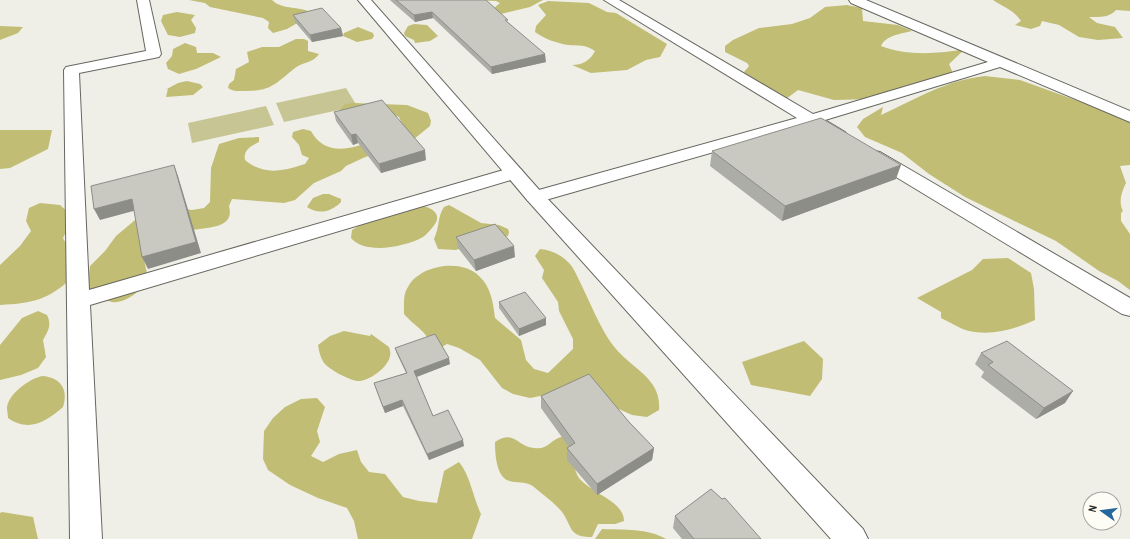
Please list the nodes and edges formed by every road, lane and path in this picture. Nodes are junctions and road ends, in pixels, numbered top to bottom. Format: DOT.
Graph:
graph roads {
  1 [pos="143,0"];
  2 [pos="364,0"];
  3 [pos="610,0"];
  4 [pos="855,0"];
  5 [pos="1002,62"];
  6 [pos="1130,117"];
  7 [pos="812,119"];
  8 [pos="514,173"];
  9 [pos="535,197"];
  10 [pos="78,301"];
  11 [pos="1130,308"];
  12 [pos="86,539"];
  13 [pos="852,539"];
  1 -- 10 [label="street"];
  2 -- 8 [label="street"];
  3 -- 7 [label="street"];
  4 -- 5 [label="street"];
  5 -- 6 [label="street"];
  5 -- 7 [label="street"];
  7 -- 9 [label="street"];
  7 -- 11 [label="street"];
  8 -- 9 [label="street"];
  8 -- 10 [label="street"];
  9 -- 13 [label="street"];
  10 -- 12 [label="street"];
}
